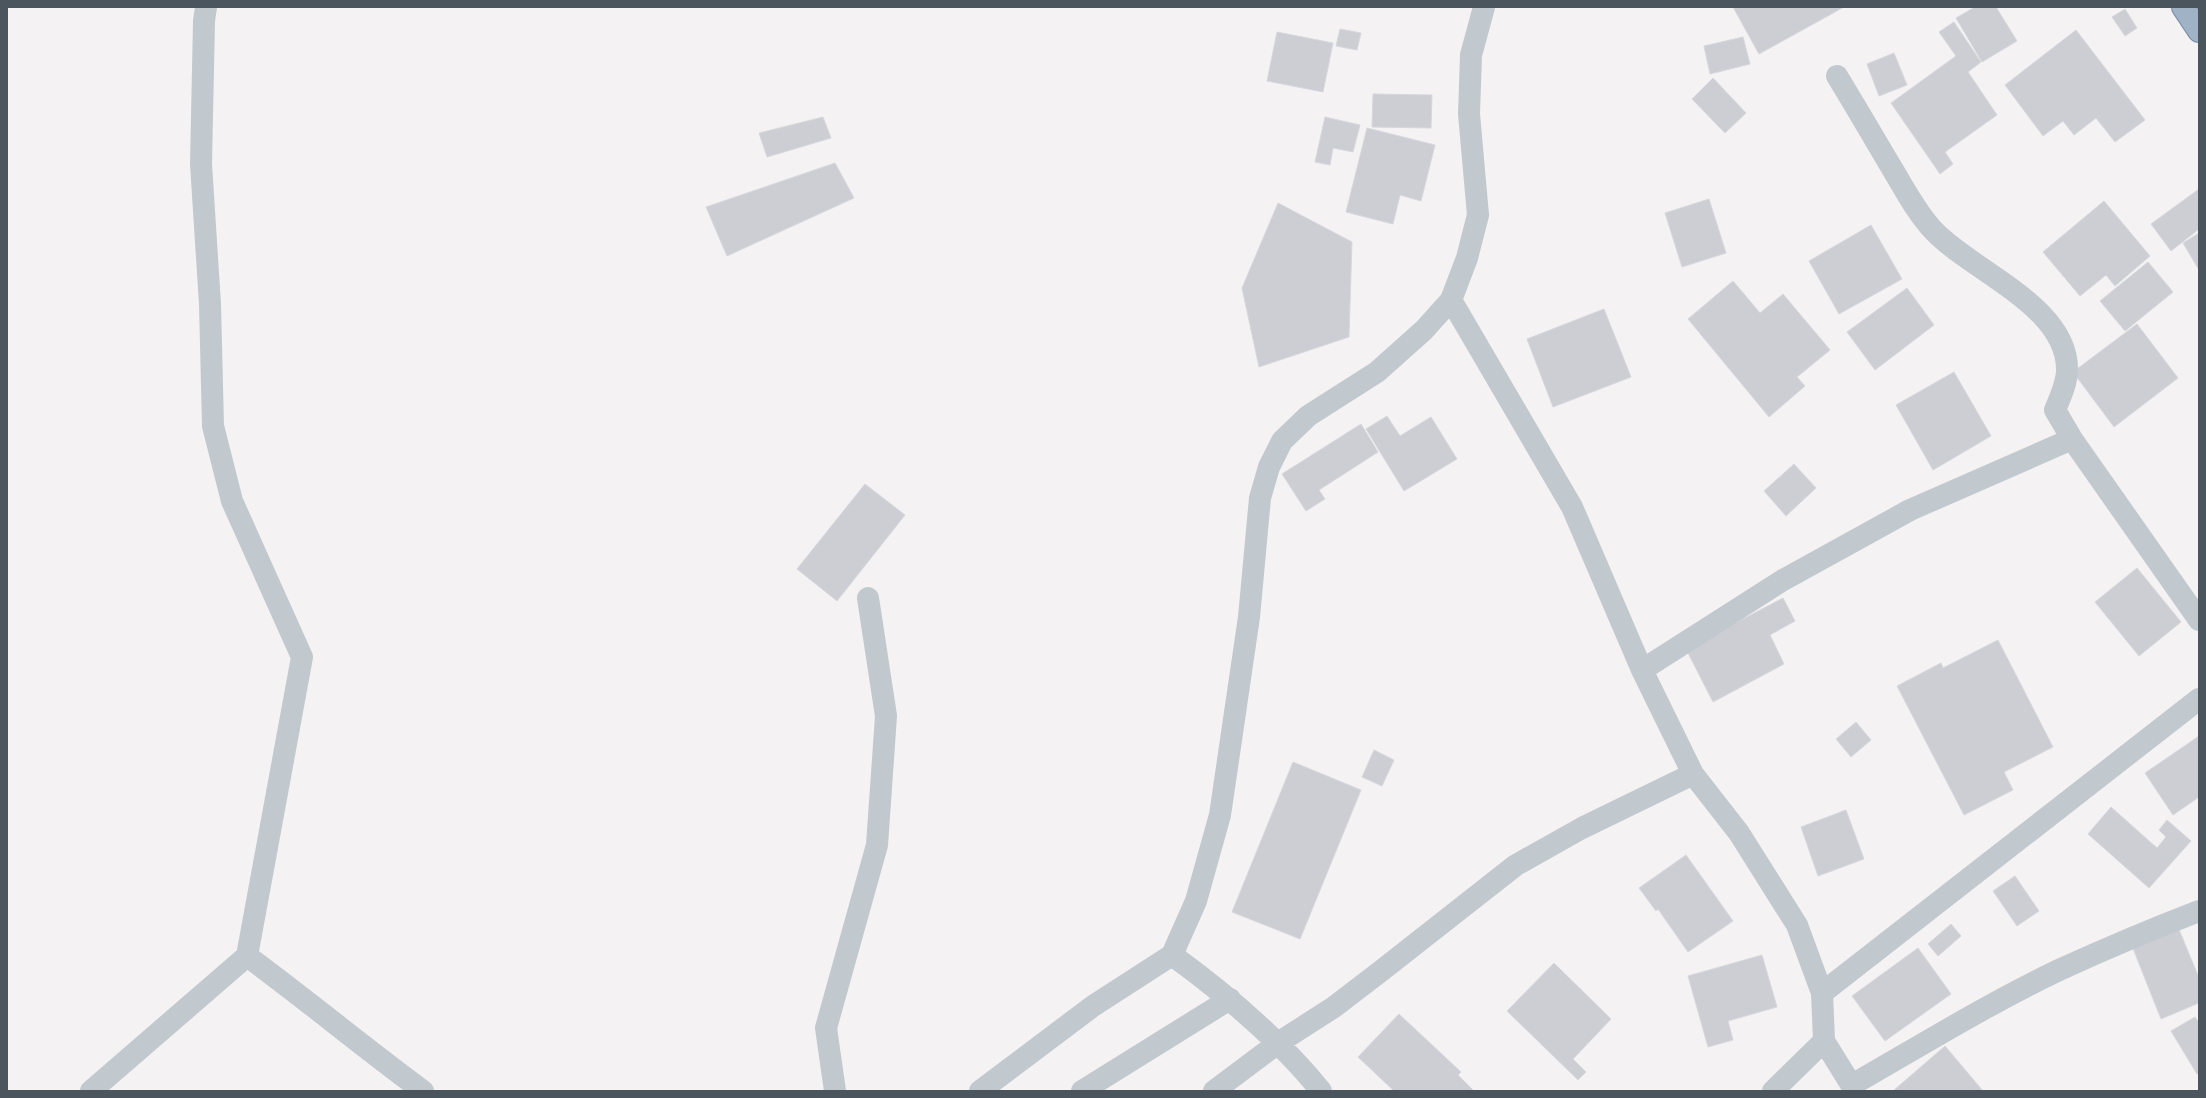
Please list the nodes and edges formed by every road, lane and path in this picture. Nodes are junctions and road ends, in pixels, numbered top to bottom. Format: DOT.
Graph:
graph roads {
  1 [pos="206,7"];
  2 [pos="1484,7"];
  3 [pos="2182,7"];
  4 [pos="2199,31"];
  5 [pos="1837,76"];
  6 [pos="1451,300"];
  7 [pos="2072,439"];
  8 [pos="868,598"];
  9 [pos="2199,620"];
  10 [pos="1642,670"];
  11 [pos="2199,698"];
  12 [pos="1693,774"];
  13 [pos="2199,911"];
  14 [pos="1172,955"];
  15 [pos="247,956"];
  16 [pos="1822,993"];
  17 [pos="1230,999"];
  18 [pos="1824,1041"];
  19 [pos="1278,1043"];
  20 [pos="1854,1088"];
  21 [pos="91,1091"];
  22 [pos="423,1091"];
  23 [pos="835,1091"];
  24 [pos="980,1091"];
  25 [pos="1082,1091"];
  26 [pos="1214,1091"];
  27 [pos="1321,1091"];
  28 [pos="1774,1091"];
  1 -- 15 [label="street"];
  2 -- 6 [label="street"];
  3 -- 4 [label="highway"];
  5 -- 7 [label="street"];
  6 -- 10 [label="street"];
  6 -- 14 [label="street"];
  7 -- 9 [label="street"];
  7 -- 10 [label="street"];
  8 -- 23 [label="street"];
  10 -- 12 [label="street"];
  11 -- 16 [label="street"];
  12 -- 16 [label="street"];
  12 -- 19 [label="street"];
  13 -- 20 [label="street"];
  14 -- 17 [label="street"];
  14 -- 24 [label="street"];
  15 -- 21 [label="street"];
  15 -- 22 [label="street"];
  16 -- 18 [label="street"];
  17 -- 19 [label="street"];
  17 -- 25 [label="street"];
  18 -- 20 [label="street"];
  18 -- 28 [label="street"];
  19 -- 26 [label="street"];
  19 -- 27 [label="street"];
}
